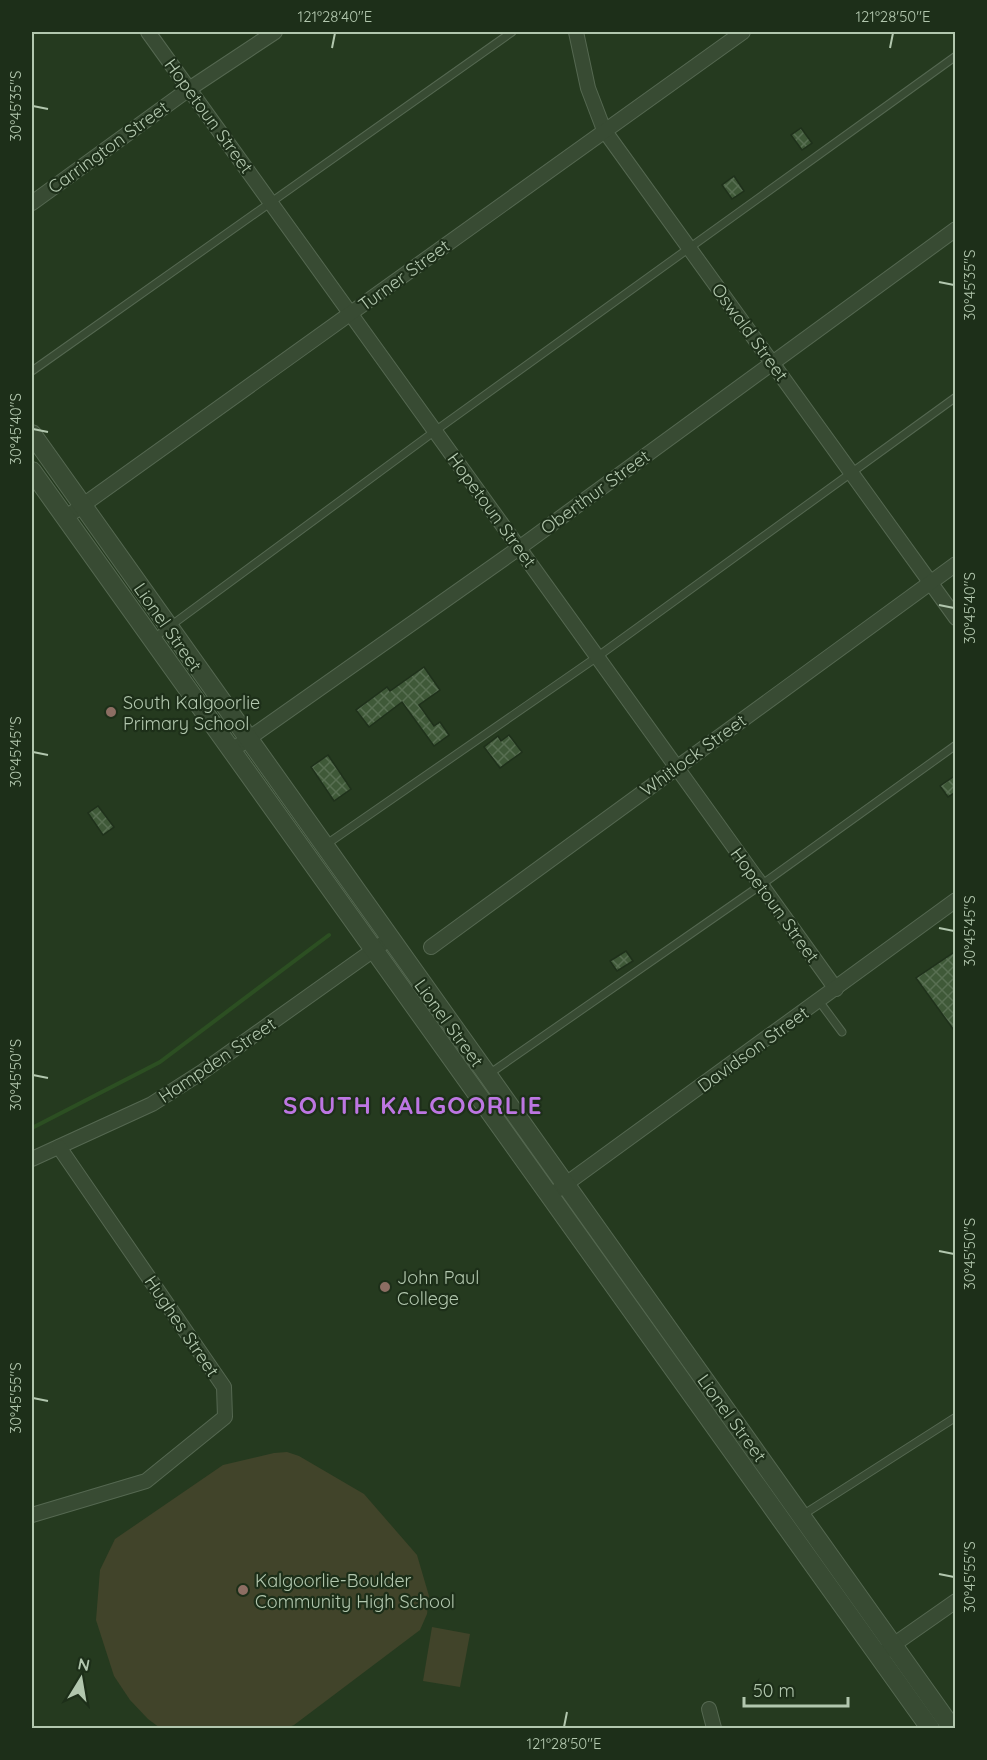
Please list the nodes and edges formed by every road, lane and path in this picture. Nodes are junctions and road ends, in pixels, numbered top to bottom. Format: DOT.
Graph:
graph roads {
  1 [pos="148,32"];
  2 [pos="275,32"];
  3 [pos="512,32"];
  4 [pos="576,32"];
  5 [pos="743,32"];
  6 [pos="956,56"];
  7 [pos="189,89"];
  8 [pos="604,130"];
  9 [pos="32,202"];
  10 [pos="271,202"];
  11 [pos="956,229"];
  12 [pos="688,247"];
  13 [pos="351,314"];
  14 [pos="771,362"];
  15 [pos="32,371"];
  16 [pos="956,397"];
  17 [pos="435,431"];
  18 [pos="32,434"];
  19 [pos="32,471"];
  20 [pos="850,472"];
  21 [pos="82,506"];
  22 [pos="65,518"];
  23 [pos="519,548"];
  24 [pos="956,564"];
  25 [pos="929,582"];
  26 [pos="956,618"];
  27 [pos="168,627"];
  28 [pos="152,640"];
  29 [pos="597,657"];
  30 [pos="248,740"];
  31 [pos="956,745"];
  32 [pos="231,751"];
  33 [pos="676,767"];
  34 [pos="324,846"];
  35 [pos="308,857"];
  36 [pos="761,885"];
  37 [pos="956,900"];
  38 [pos="389,939"];
  39 [pos="431,947"];
  40 [pos="374,950"];
  41 [pos="836,989"];
  42 [pos="819,1001"];
  43 [pos="842,1032"];
  44 [pos="487,1076"];
  45 [pos="59,1147"];
  46 [pos="32,1160"];
  47 [pos="565,1185"];
  48 [pos="550,1196"];
  49 [pos="956,1417"];
  50 [pos="32,1515"];
  51 [pos="801,1516"];
  52 [pos="956,1601"];
  53 [pos="885,1650"];
  54 [pos="709,1709"];
  55 [pos="940,1726"];
  56 [pos="714,1728"];
  1 -- 7 [label="street, Hopetoun Street"];
  2 -- 7 [label="street, Carrington Street"];
  3 -- 10 [label="lane"];
  4 -- 8 [label="street, Oswald Street"];
  5 -- 8 [label="street, Turner Street"];
  6 -- 12 [label="lane"];
  7 -- 9 [label="street, Carrington Street"];
  7 -- 10 [label="street, Hopetoun Street"];
  8 -- 12 [label="street, Oswald Street"];
  8 -- 13 [label="street, Turner Street"];
  10 -- 13 [label="street, Hopetoun Street"];
  10 -- 15 [label="lane"];
  11 -- 14 [label="street, Oberthur Street"];
  12 -- 14 [label="street, Oswald Street"];
  12 -- 17 [label="lane"];
  13 -- 17 [label="street, Hopetoun Street"];
  13 -- 21 [label="street, Turner Street"];
  14 -- 20 [label="street, Oswald Street"];
  14 -- 23 [label="street, Oberthur Street"];
  16 -- 20 [label="lane"];
  17 -- 23 [label="street, Hopetoun Street"];
  17 -- 27 [label="lane"];
  18 -- 21 [label="street, Lionel Street"];
  19 -- 22 [label="street, Lionel Street"];
  20 -- 25 [label="street, Oswald Street"];
  20 -- 29 [label="lane"];
  21 -- 22 [label="street, Turner Street"];
  21 -- 27 [label="street, Lionel Street"];
  22 -- 28 [label="street, Lionel Street"];
  23 -- 29 [label="street, Hopetoun Street"];
  23 -- 30 [label="street, Oberthur Street"];
  24 -- 25 [label="street, Whitlock Street"];
  25 -- 26 [label="street, Oswald Street"];
  25 -- 33 [label="street, Whitlock Street"];
  27 -- 28 [label="lane"];
  27 -- 30 [label="street, Lionel Street"];
  28 -- 32 [label="street, Lionel Street"];
  29 -- 33 [label="street, Hopetoun Street"];
  29 -- 34 [label="lane"];
  30 -- 32 [label="street, Oberthur Street"];
  30 -- 34 [label="street, Lionel Street"];
  31 -- 36 [label="lane"];
  32 -- 35 [label="street, Lionel Street"];
  33 -- 36 [label="street, Hopetoun Street"];
  33 -- 39 [label="street, Whitlock Street"];
  34 -- 35 [label="lane"];
  34 -- 38 [label="street, Lionel Street"];
  35 -- 40 [label="street, Lionel Street"];
  36 -- 41 [label="street, Hopetoun Street"];
  36 -- 44 [label="lane"];
  37 -- 41 [label="street, Davidson Street"];
  38 -- 40 [label="street, Hampden Street"];
  38 -- 44 [label="street, Lionel Street"];
  40 -- 45 [label="street, Hampden Street"];
  40 -- 48 [label="street, Lionel Street"];
  41 -- 42 [label="street, Davidson Street"];
  42 -- 43 [label="lane"];
  42 -- 47 [label="street, Davidson Street"];
  44 -- 47 [label="street, Lionel Street"];
  45 -- 46 [label="street, Hampden Street"];
  45 -- 50 [label="street, Hughes Street"];
  47 -- 48 [label="street, Davidson Street"];
  47 -- 51 [label="street, Lionel Street"];
  48 -- 53 [label="street, Lionel Street"];
  49 -- 51 [label="lane"];
  51 -- 53 [label="street, Lionel Street"];
  52 -- 53 [label="street"];
  53 -- 55 [label="street, Lionel Street"];
  54 -- 56 [label="street"];
}
